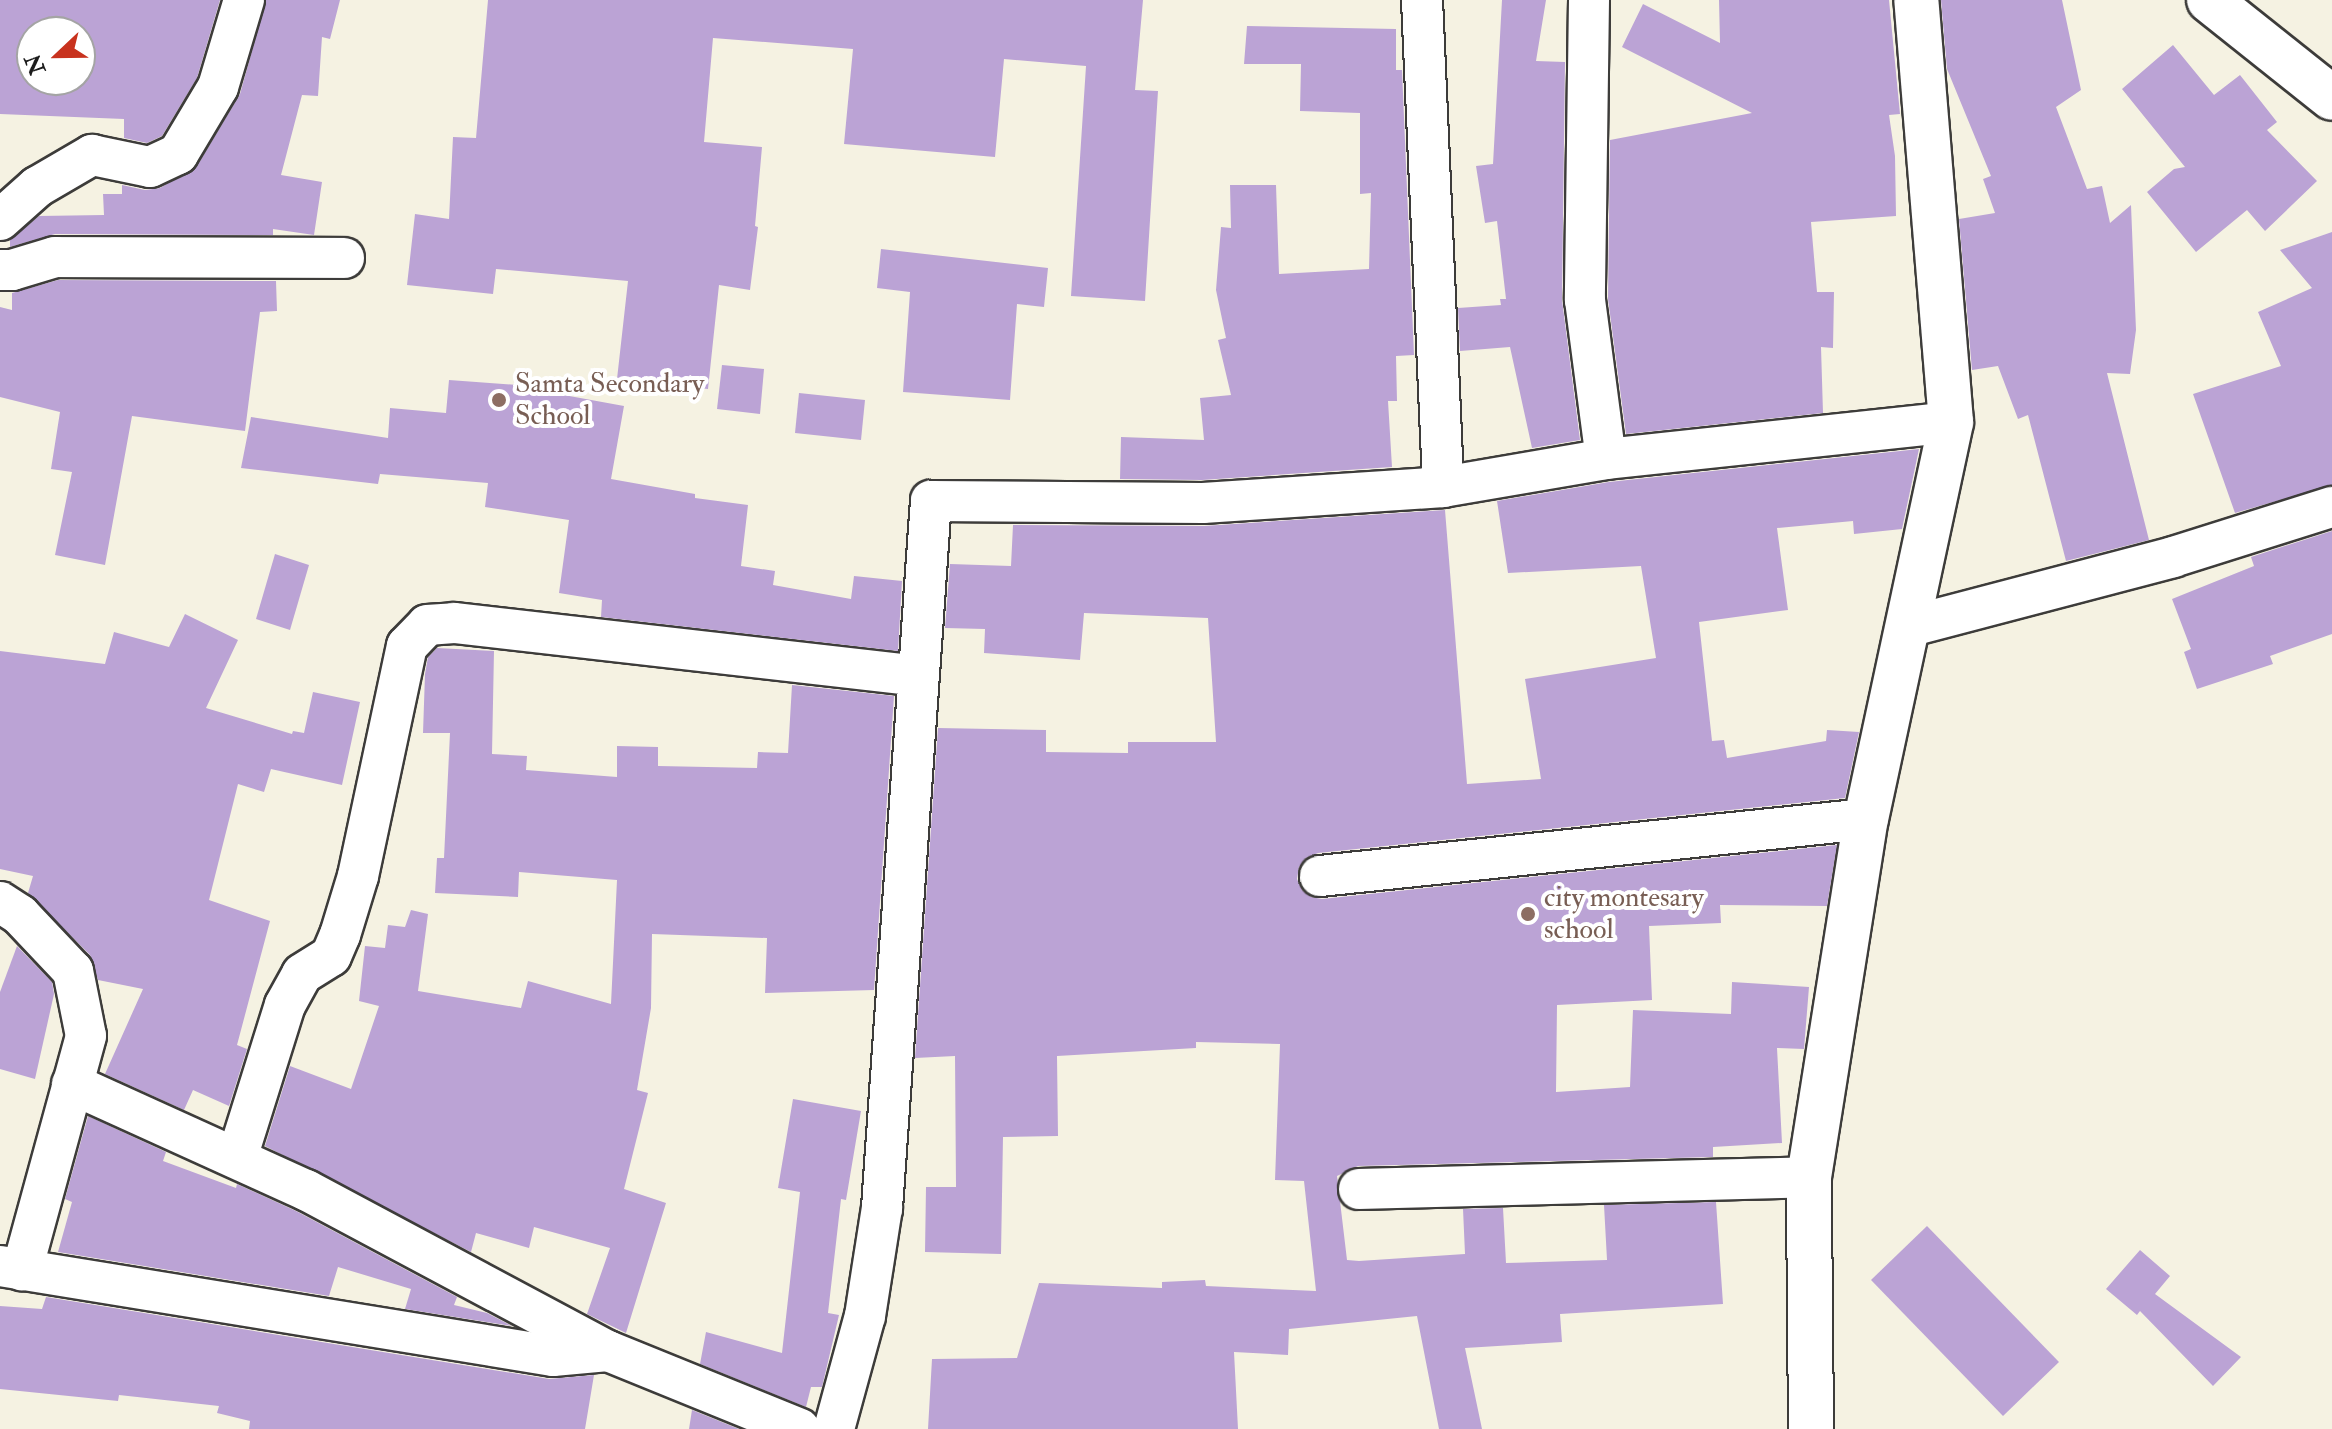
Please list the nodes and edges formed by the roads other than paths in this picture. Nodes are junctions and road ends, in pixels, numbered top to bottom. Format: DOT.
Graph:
graph roads {
  1 [pos="244,0"];
  2 [pos="1422,0"];
  3 [pos="1589,0"];
  4 [pos="1916,0"];
  5 [pos="2209,0"];
  6 [pos="2332,98"];
  7 [pos="0,220"];
  8 [pos="344,258"];
  9 [pos="0,270"];
  10 [pos="1951,422"];
  11 [pos="1606,459"];
  12 [pos="1443,487"];
  13 [pos="2332,507"];
  14 [pos="1907,627"];
  15 [pos="918,676"];
  16 [pos="1866,819"];
  17 [pos="1320,876"];
  18 [pos="0,902"];
  19 [pos="72,1084"];
  20 [pos="237,1158"];
  21 [pos="1809,1177"];
  22 [pos="1359,1189"];
  23 [pos="11,1268"];
  24 [pos="608,1351"];
  25 [pos="800,1429"];
  26 [pos="834,1429"];
  27 [pos="1811,1429"];
  1 -- 7 [label="street"];
  2 -- 12 [label="street"];
  3 -- 11 [label="street"];
  4 -- 10 [label="street"];
  5 -- 6 [label="street"];
  8 -- 9 [label="street"];
  10 -- 11 [label="street"];
  10 -- 14 [label="street"];
  11 -- 12 [label="street"];
  12 -- 15 [label="street"];
  13 -- 14 [label="street"];
  14 -- 16 [label="street"];
  15 -- 20 [label="street"];
  15 -- 26 [label="street"];
  16 -- 17 [label="street"];
  16 -- 21 [label="street"];
  18 -- 19 [label="street"];
  19 -- 20 [label="street"];
  19 -- 23 [label="street"];
  20 -- 24 [label="street"];
  21 -- 22 [label="street"];
  21 -- 27 [label="street"];
  23 -- 24 [label="street"];
  24 -- 25 [label="street"];
}
